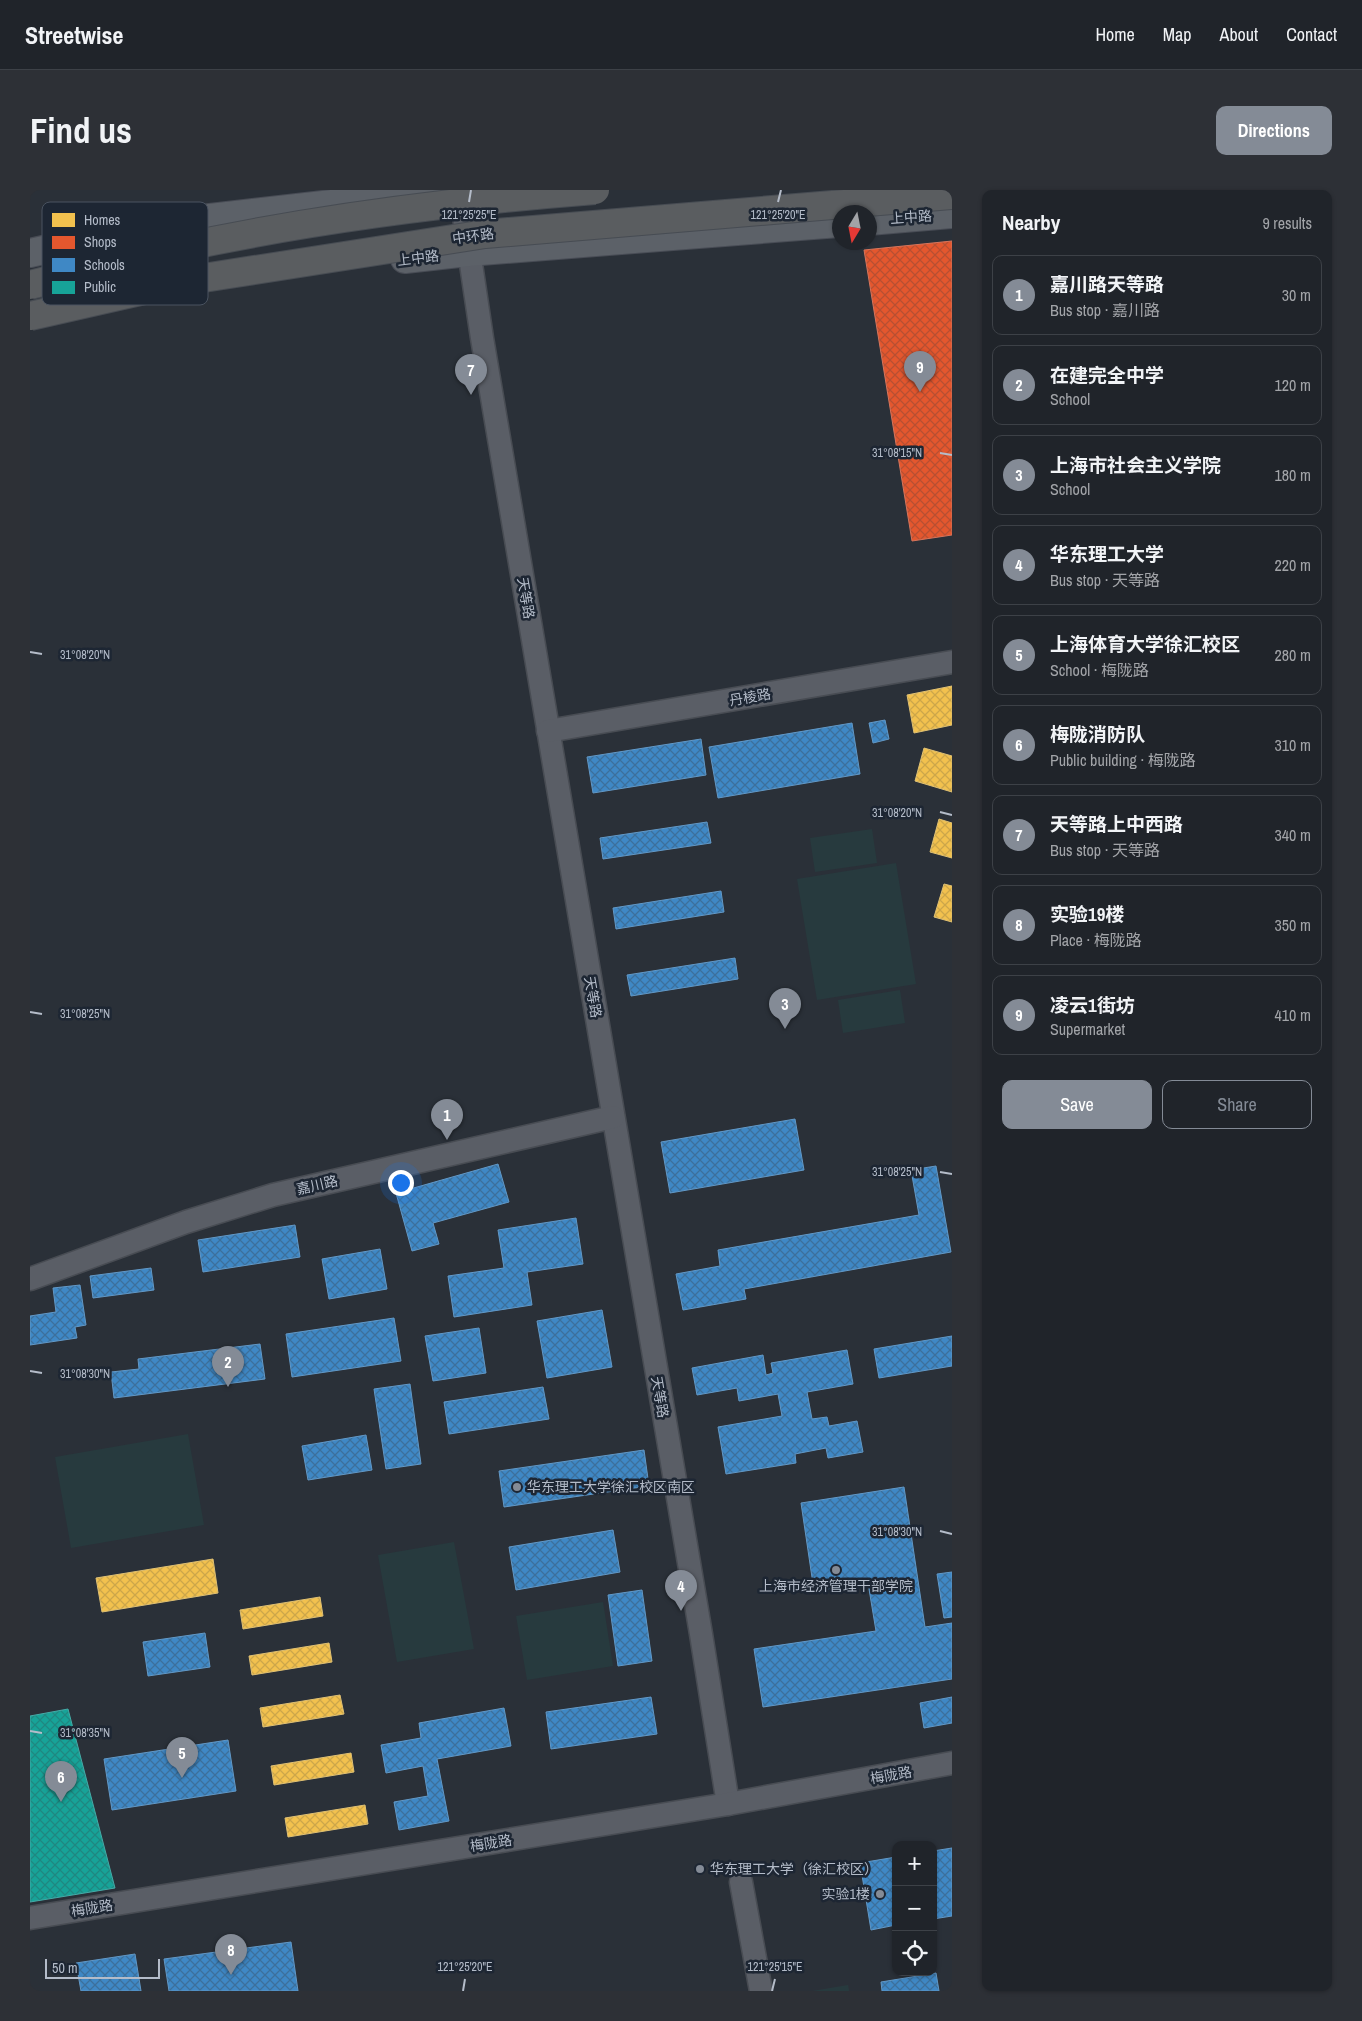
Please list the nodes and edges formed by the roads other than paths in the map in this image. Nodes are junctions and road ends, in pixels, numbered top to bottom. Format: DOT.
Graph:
graph roads {
  1 [pos="453,190"];
  2 [pos="460,190"];
  3 [pos="595,190"];
  4 [pos="952,195"];
  5 [pos="952,214"];
  6 [pos="208,218"];
  7 [pos="877,220"];
  8 [pos="832,224"];
  9 [pos="208,243"];
  10 [pos="468,252"];
  11 [pos="208,277"];
  12 [pos="208,283"];
  13 [pos="78,305"];
  14 [pos="101,305"];
  15 [pos="30,316"];
  16 [pos="30,321"];
  17 [pos="952,662"];
  18 [pos="548,731"];
  19 [pos="613,1117"];
  20 [pos="30,1279"];
  21 [pos="952,1763"];
  22 [pos="728,1804"];
  23 [pos="741,1882"];
  24 [pos="30,1918"];
  25 [pos="761,1991"];
  1 -- 6 [label="main road"];
  2 -- 10 [label="street, 天等路"];
  3 -- 9 [label="highway, bridge"];
  4 -- 11 [label="highway, 中环路, bridge"];
  5 -- 7 [label="main road, 上中路"];
  8 -- 10 [label="main road, 上中路"];
  10 -- 12 [label="main road, 上中路"];
  10 -- 18 [label="street, 天等路"];
  13 -- 15 [label="highway, 中环路, bridge"];
  14 -- 16 [label="main road, 上中路"];
  17 -- 18 [label="street, 丹棱路"];
  18 -- 19 [label="street, 天等路"];
  19 -- 20 [label="street, 嘉川路"];
  19 -- 22 [label="street, 天等路"];
  21 -- 22 [label="street, 梅陇路"];
  22 -- 24 [label="street, 梅陇路"];
  23 -- 25 [label="street"];
}
